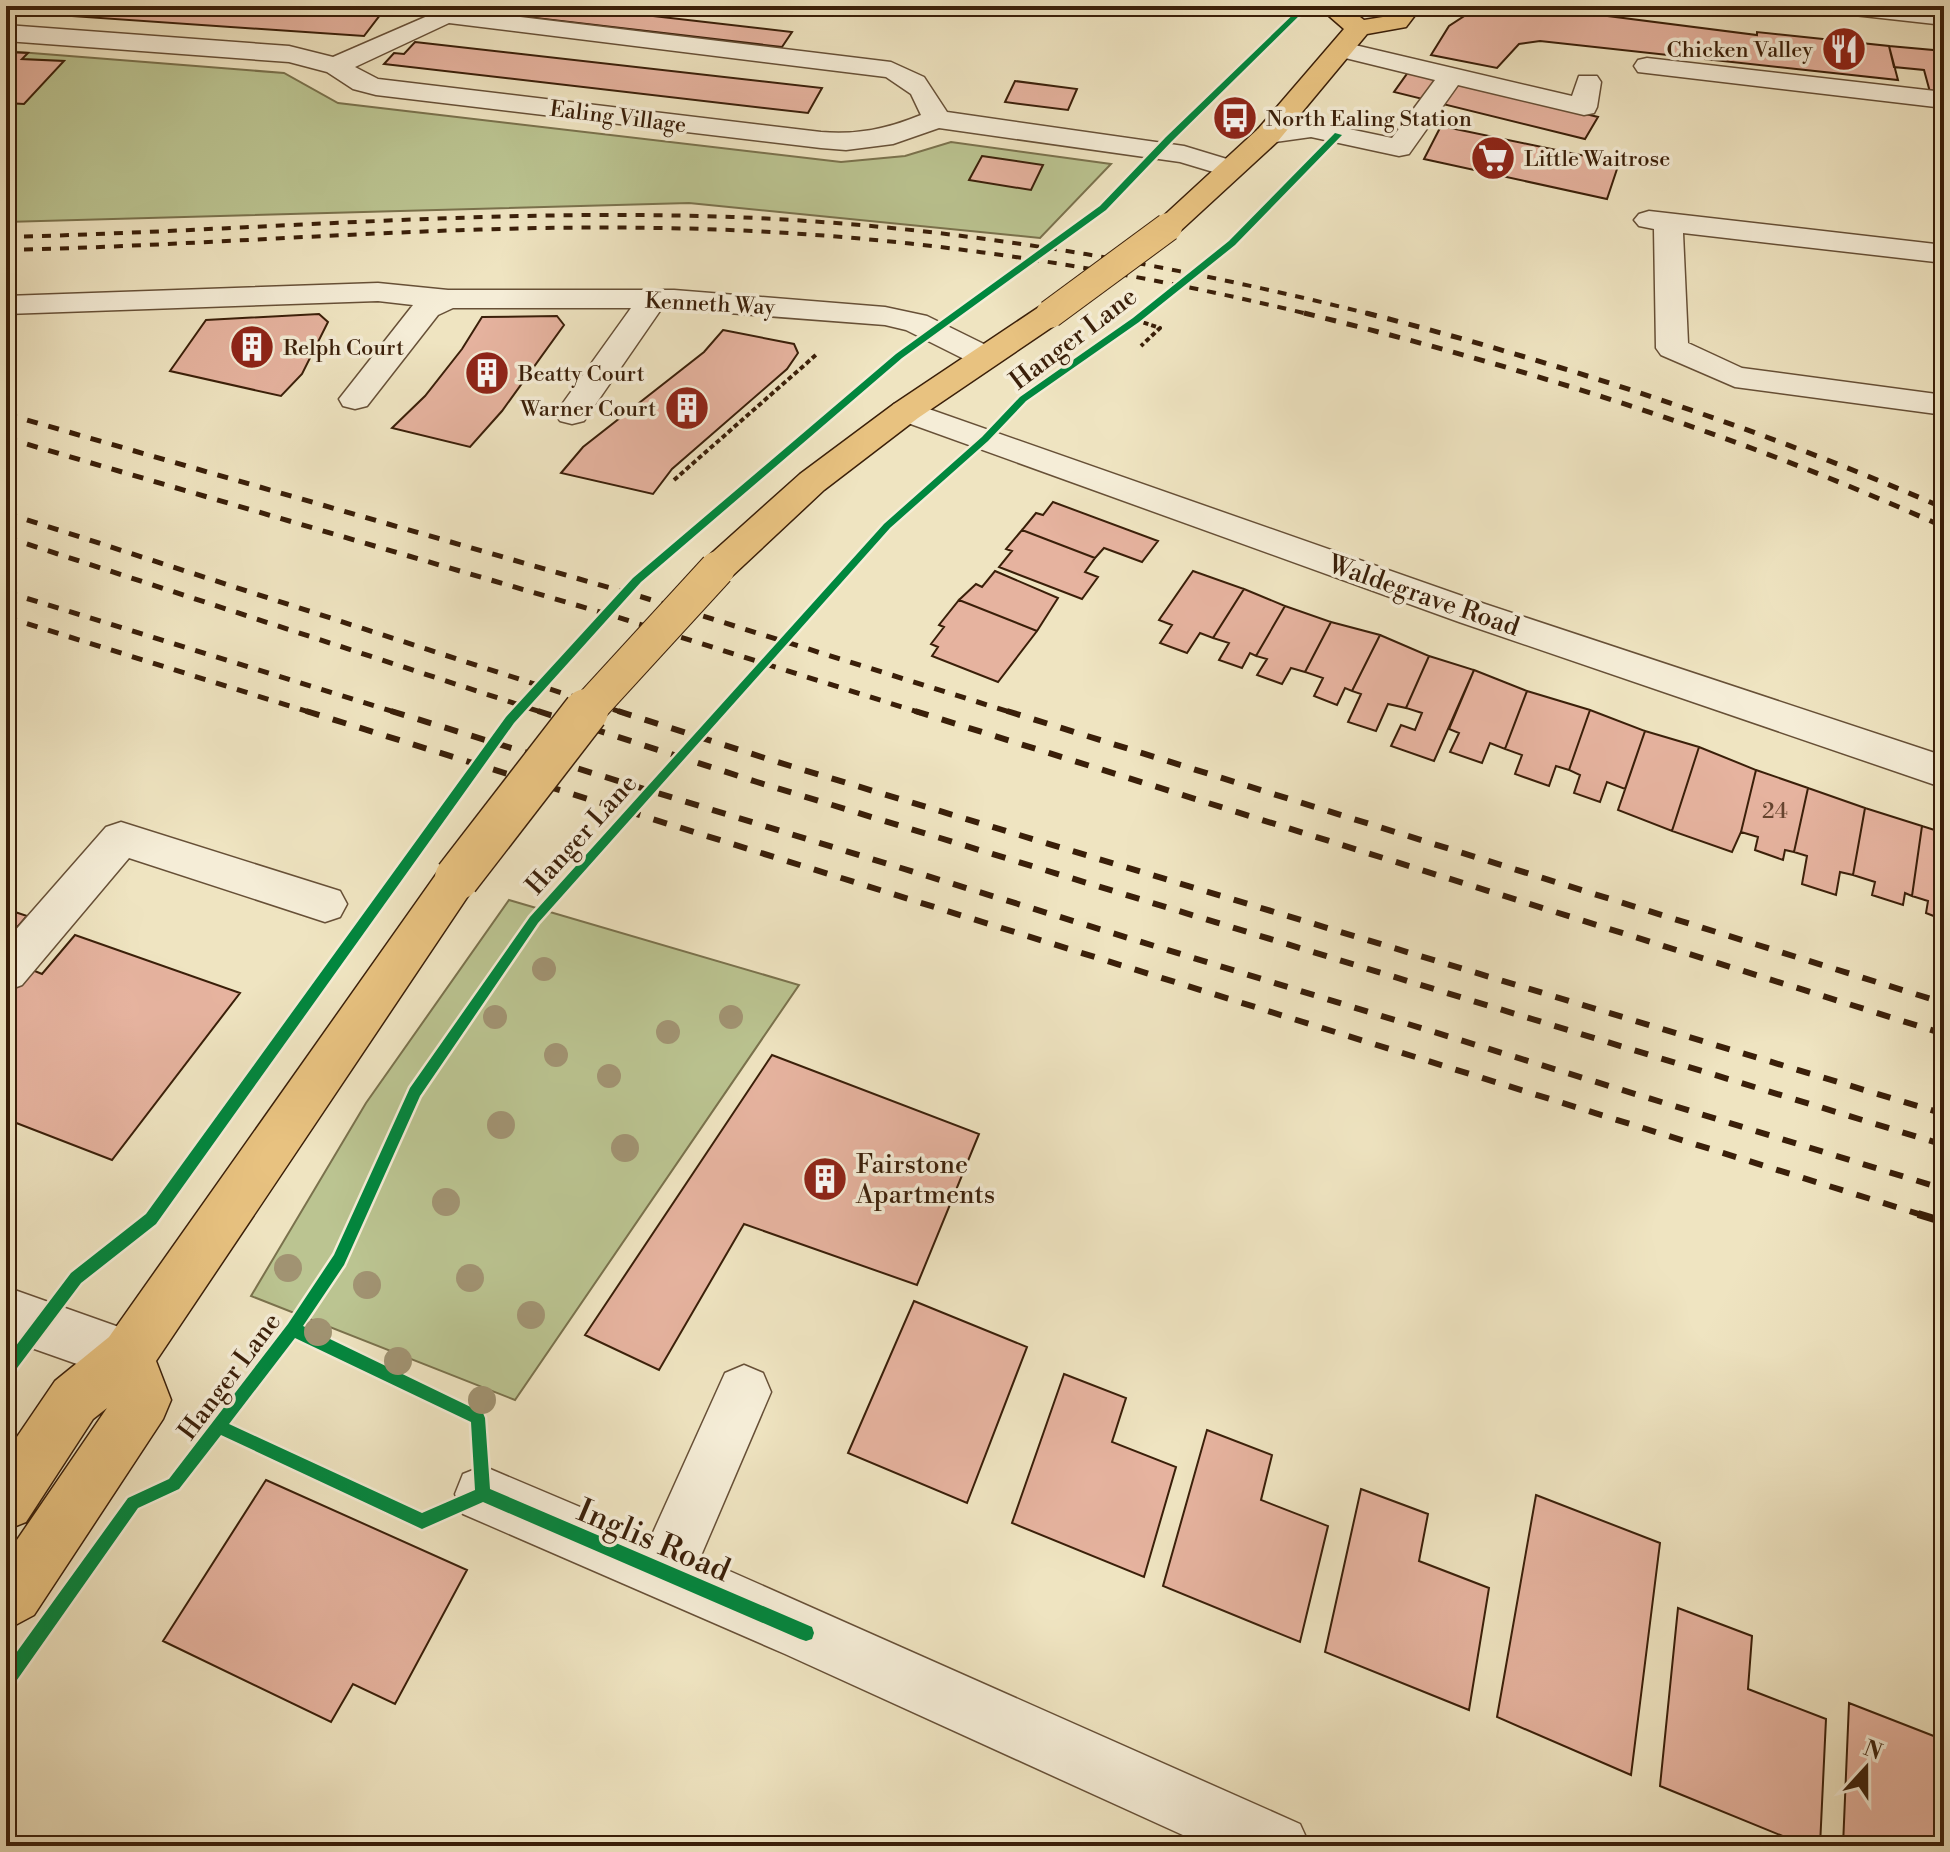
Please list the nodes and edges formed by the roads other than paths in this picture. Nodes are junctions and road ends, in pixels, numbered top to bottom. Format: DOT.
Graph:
graph roads {
  1 [pos="1337,6"];
  2 [pos="1410,6"];
  3 [pos="1836,6"];
  4 [pos="47,15"];
  5 [pos="1944,17"];
  6 [pos="1359,28"];
  7 [pos="16,34"];
  8 [pos="1342,50"];
  9 [pos="336,66"];
  10 [pos="1647,66"];
  11 [pos="1451,76"];
  12 [pos="1588,82"];
  13 [pos="1944,100"];
  14 [pos="936,119"];
  15 [pos="1268,135"];
  16 [pos="1230,169"];
  17 [pos="1944,254"];
  18 [pos="653,299"];
  19 [pos="438,303"];
  20 [pos="6,305"];
  21 [pos="985,357"];
  22 [pos="355,399"];
  23 [pos="1944,405"];
  24 [pos="906,411"];
  25 [pos="572,414"];
  26 [pos="1944,772"];
  27 [pos="325,904"];
  28 [pos="6,972"];
  29 [pos="6,1313"];
  30 [pos="128,1356"];
  31 [pos="744,1392"];
  32 [pos="483,1494"];
  33 [pos="6,1502"];
  34 [pos="664,1573"];
  35 [pos="6,1601"];
  36 [pos="1278,1846"];
  1 -- 6 [label="highway"];
  2 -- 6 [label="highway"];
  3 -- 5 [label="street"];
  4 -- 7 [label="street"];
  6 -- 8 [label="highway, Hanger Lane"];
  7 -- 9 [label="street, Ealing Village"];
  8 -- 11 [label="street"];
  8 -- 15 [label="highway, Hanger Lane"];
  9 -- 14 [label="street, Ealing Village"];
  9 -- 14 [label="street"];
  10 -- 13 [label="street"];
  11 -- 12 [label="street"];
  11 -- 15 [label="street"];
  14 -- 16 [label="street, Ealing Village"];
  15 -- 16 [label="highway, Hanger Lane"];
  16 -- 21 [label="highway, Hanger Lane, bridge"];
  17 -- 23 [label="street"];
  18 -- 19 [label="street, Kenneth Way"];
  18 -- 21 [label="street, Kenneth Way"];
  18 -- 25 [label="street"];
  19 -- 20 [label="street, Kenneth Way"];
  19 -- 22 [label="street"];
  21 -- 24 [label="highway, Hanger Lane"];
  24 -- 26 [label="street, Waldegrave Road"];
  24 -- 30 [label="highway, Hanger Lane, bridge"];
  27 -- 28 [label="street"];
  29 -- 30 [label="street"];
  30 -- 33 [label="highway, Hanger Lane"];
  30 -- 35 [label="highway, Hanger Lane"];
  31 -- 34 [label="street"];
  32 -- 34 [label="street, Inglis Road"];
  34 -- 36 [label="street, Inglis Road"];
}
